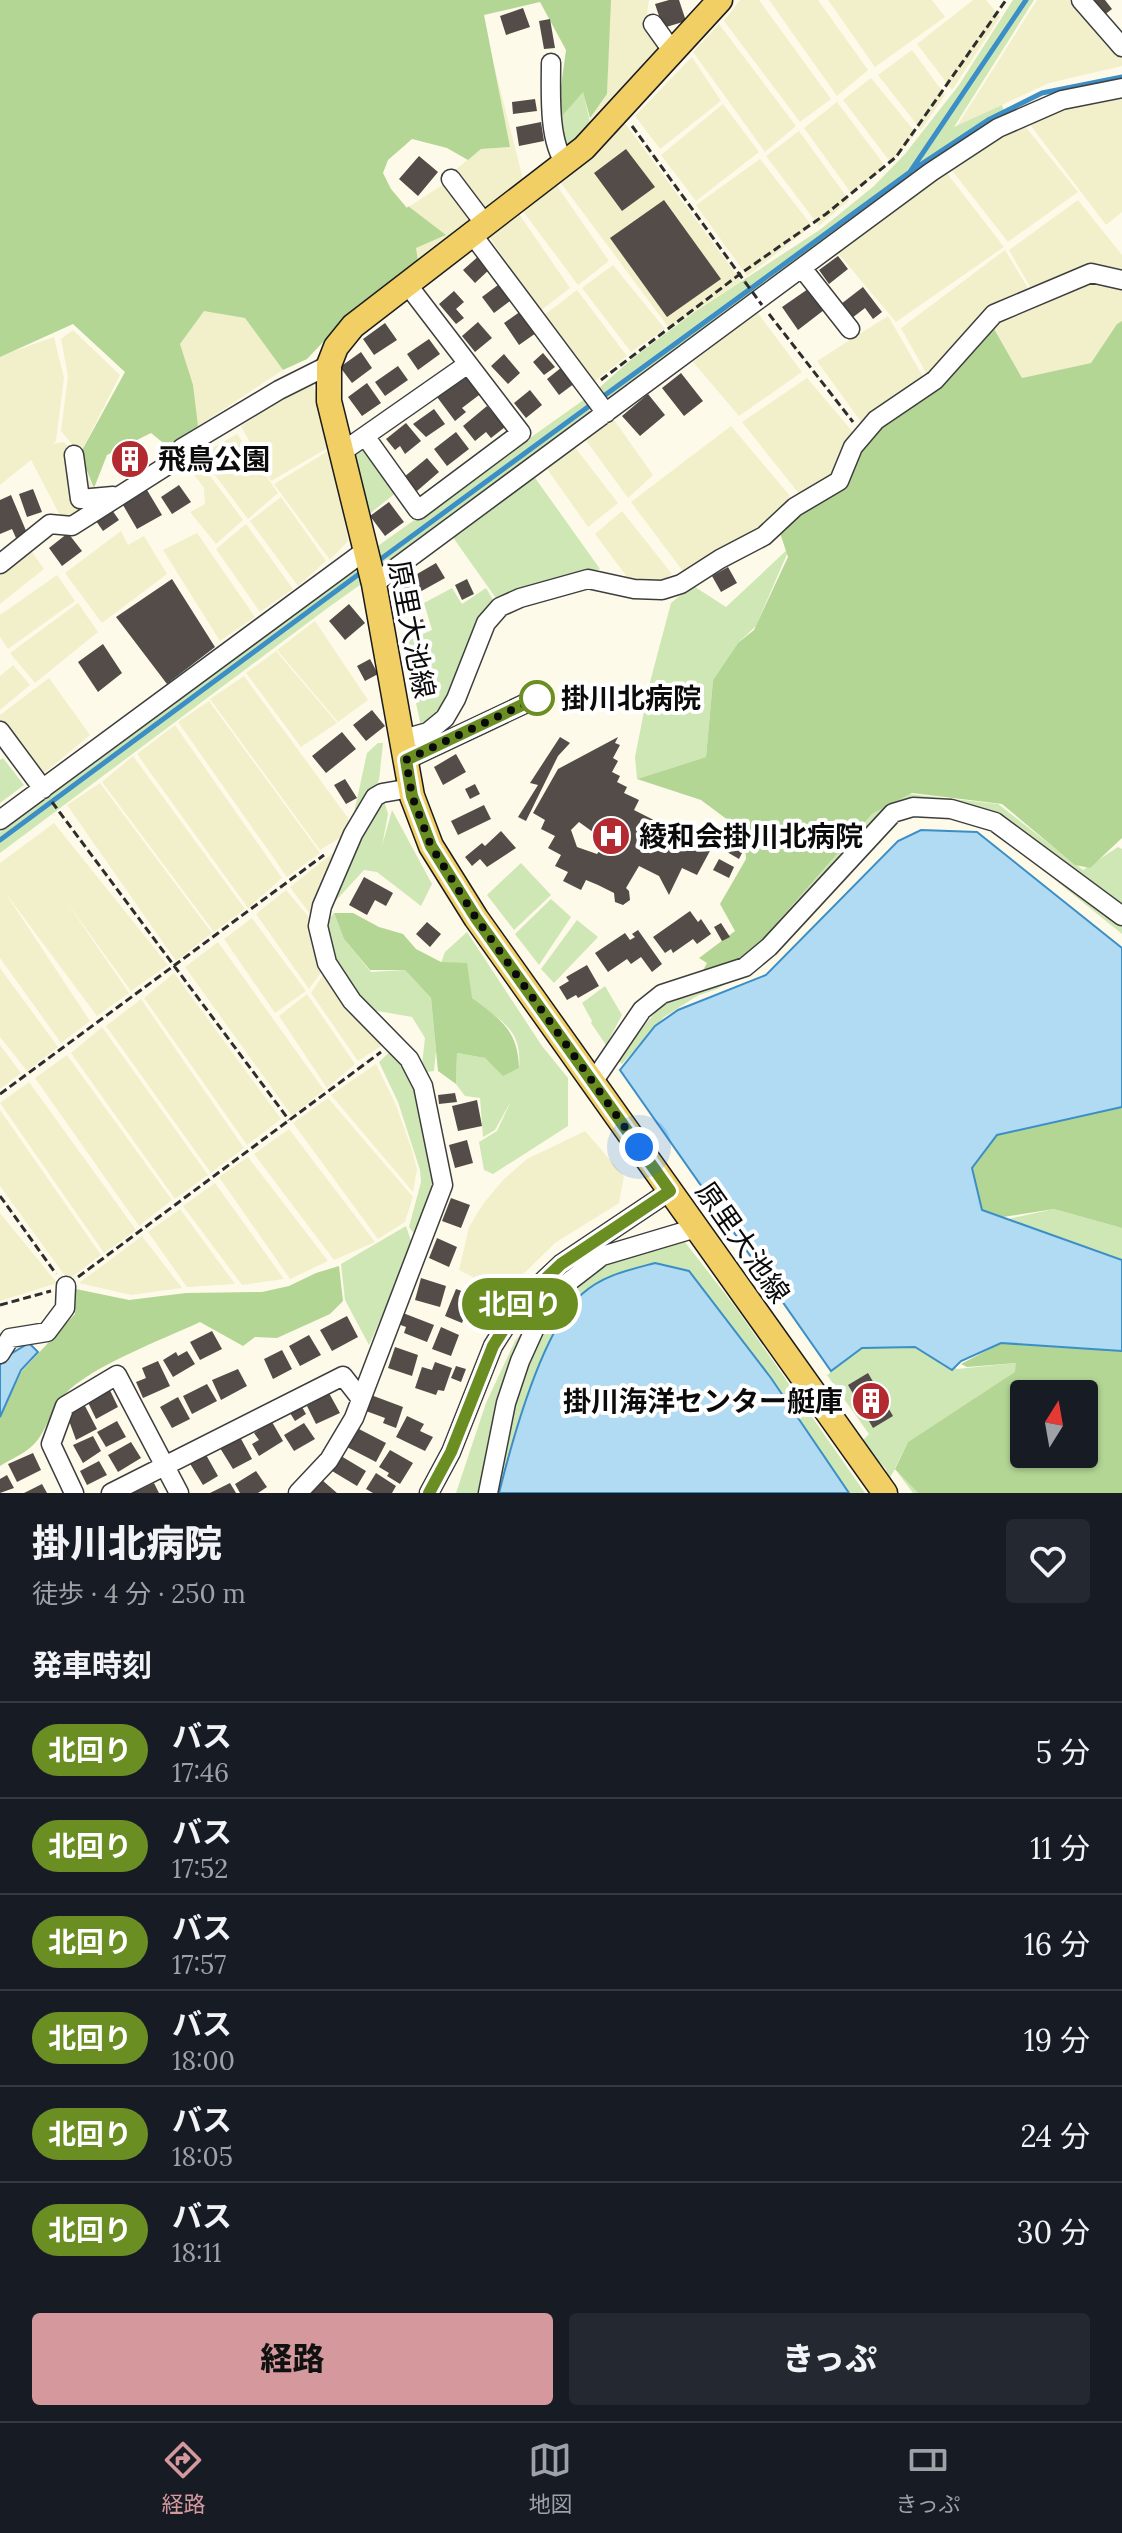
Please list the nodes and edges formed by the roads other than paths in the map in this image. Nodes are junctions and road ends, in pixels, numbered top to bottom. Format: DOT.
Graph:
graph roads {
  1 [pos="720,0"];
  2 [pos="1081,0"];
  3 [pos="653,24"];
  4 [pos="1122,47"];
  5 [pos="673,52"];
  6 [pos="551,63"];
  7 [pos="1122,88"];
  8 [pos="565,163"];
  9 [pos="451,179"];
  10 [pos="478,229"];
  11 [pos="802,268"];
  12 [pos="1122,280"];
  13 [pos="407,284"];
  14 [pos="850,329"];
  15 [pos="468,364"];
  16 [pos="329,365"];
  17 [pos="598,402"];
  18 [pos="365,436"];
  19 [pos="342,452"];
  20 [pos="74,455"];
  21 [pos="120,495"];
  22 [pos="0,564"];
  23 [pos="370,568"];
  24 [pos="537,698"];
  25 [pos="0,731"];
  26 [pos="404,750"];
  27 [pos="411,788"];
  28 [pos="46,792"];
  29 [pos="0,820"];
  30 [pos="1122,916"];
  31 [pos="593,1082"];
  32 [pos="670,1191"];
  33 [pos="696,1228"];
  34 [pos="66,1286"];
  35 [pos="0,1354"];
  36 [pos="361,1399"];
  37 [pos="165,1466"];
  38 [pos="74,1493"];
  39 [pos="111,1493"];
  40 [pos="179,1493"];
  41 [pos="298,1493"];
  42 [pos="429,1493"];
  43 [pos="488,1493"];
  44 [pos="885,1493"];
  1 -- 5 [label="main road"];
  2 -- 4 [label="street"];
  3 -- 5 [label="street"];
  5 -- 8 [label="main road"];
  6 -- 8 [label="street"];
  7 -- 11 [label="street"];
  8 -- 10 [label="main road"];
  9 -- 10 [label="street"];
  10 -- 13 [label="main road"];
  10 -- 17 [label="street"];
  11 -- 14 [label="street"];
  11 -- 17 [label="street"];
  12 -- 26 [label="street"];
  13 -- 15 [label="street"];
  13 -- 16 [label="main road"];
  15 -- 18 [label="street"];
  15 -- 18 [label="street"];
  16 -- 19 [label="main road, 原里大池線"];
  16 -- 21 [label="street"];
  17 -- 23 [label="street"];
  18 -- 19 [label="street"];
  19 -- 23 [label="main road, 原里大池線"];
  20 -- 21 [label="street"];
  21 -- 22 [label="street"];
  23 -- 26 [label="main road, 原里大池線"];
  23 -- 28 [label="street"];
  24 -- 26 [label="street"];
  25 -- 28 [label="street"];
  26 -- 27 [label="main road, 原里大池線"];
  27 -- 31 [label="main road, 原里大池線"];
  27 -- 36 [label="street"];
  28 -- 29 [label="street"];
  30 -- 31 [label="street"];
  31 -- 32 [label="main road, 原里大池線"];
  32 -- 33 [label="main road, 原里大池線"];
  32 -- 42 [label="street"];
  33 -- 43 [label="street"];
  33 -- 44 [label="main road, 原里大池線"];
  34 -- 35 [label="street"];
  36 -- 37 [label="street"];
  36 -- 41 [label="street"];
  37 -- 38 [label="street"];
  37 -- 39 [label="street"];
  37 -- 40 [label="street"];
}
